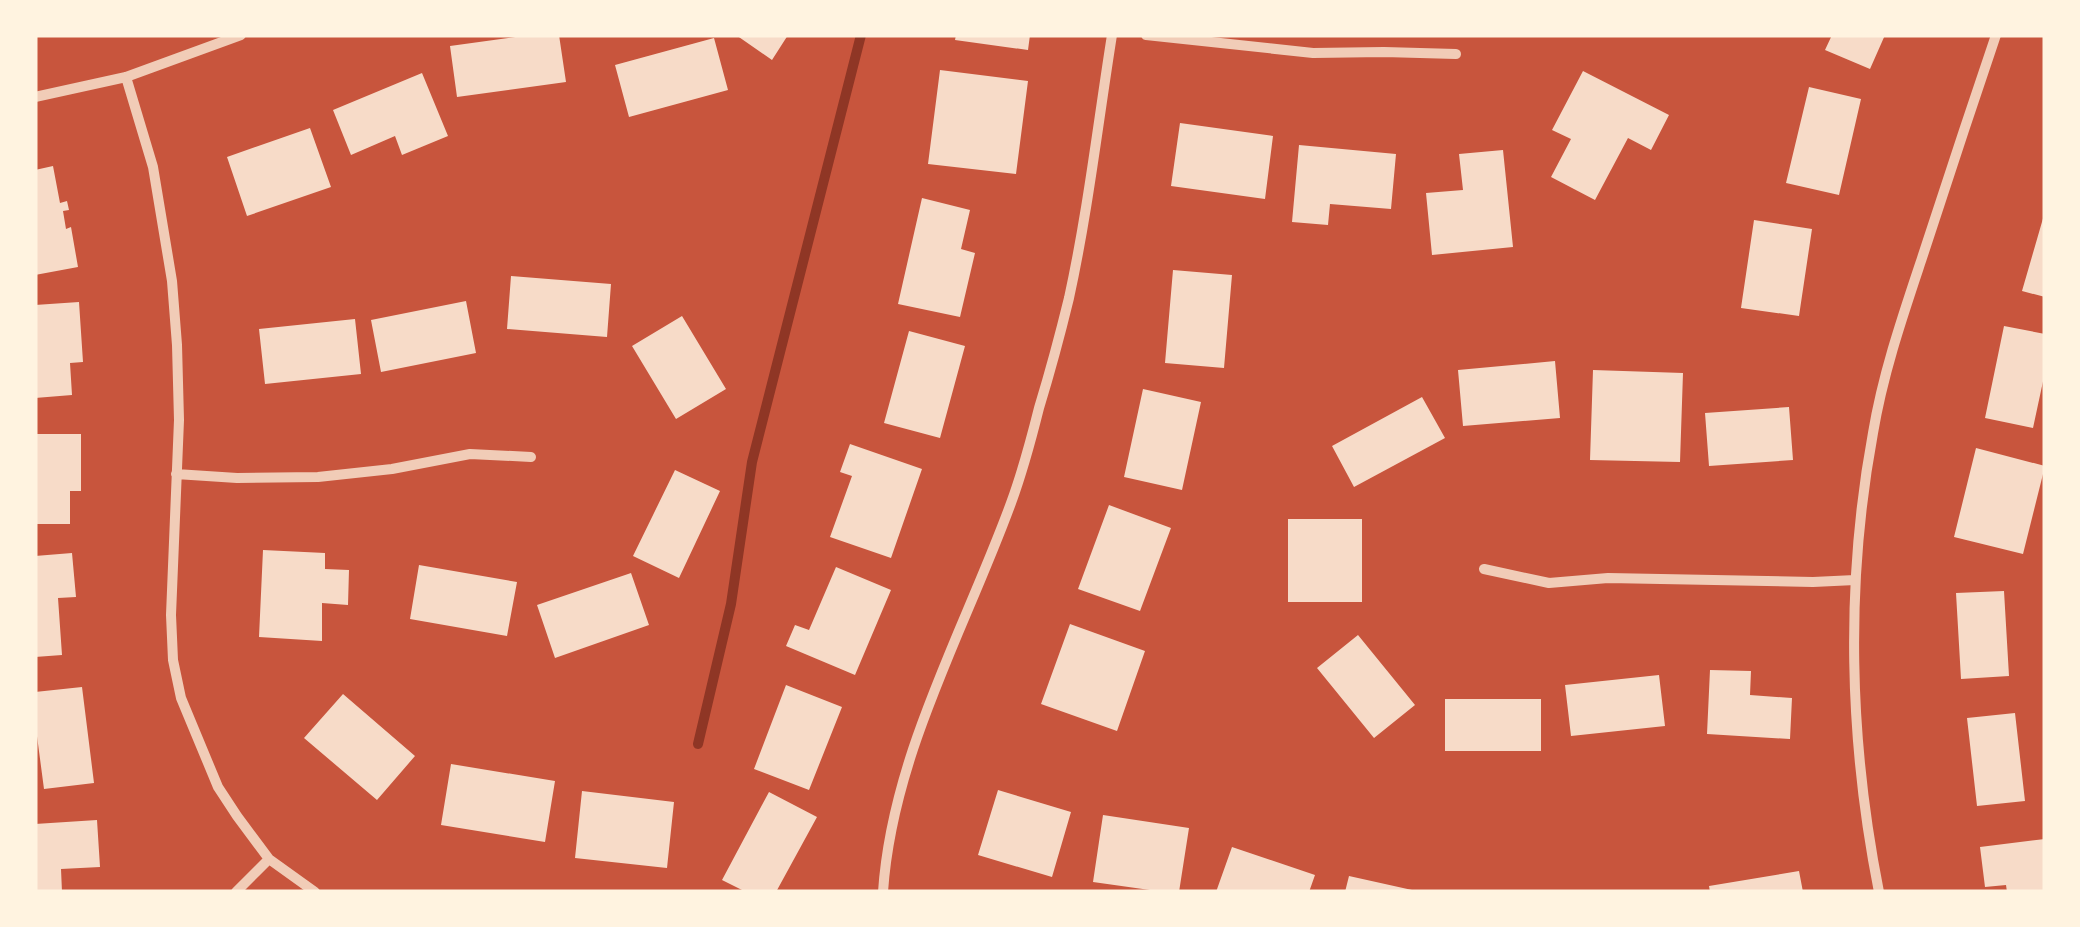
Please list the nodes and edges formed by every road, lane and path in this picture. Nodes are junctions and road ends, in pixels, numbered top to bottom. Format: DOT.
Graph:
graph roads {
  1 [pos="242,35"];
  2 [pos="1112,35"];
  3 [pos="1146,35"];
  4 [pos="1996,35"];
  5 [pos="1456,54"];
  6 [pos="126,76"];
  7 [pos="35,97"];
  8 [pos="531,458"];
  9 [pos="176,474"];
  10 [pos="1484,569"];
  11 [pos="1855,580"];
  12 [pos="269,860"];
  13 [pos="236,892"];
  14 [pos="315,892"];
  15 [pos="883,892"];
  16 [pos="1879,892"];
  1 -- 6 [label="street"];
  2 -- 15 [label="street"];
  3 -- 5 [label="street"];
  4 -- 11 [label="street"];
  6 -- 7 [label="street"];
  6 -- 9 [label="street"];
  8 -- 9 [label="street"];
  9 -- 12 [label="street"];
  10 -- 11 [label="street"];
  11 -- 16 [label="street"];
  12 -- 13 [label="street"];
  12 -- 14 [label="street"];
}
